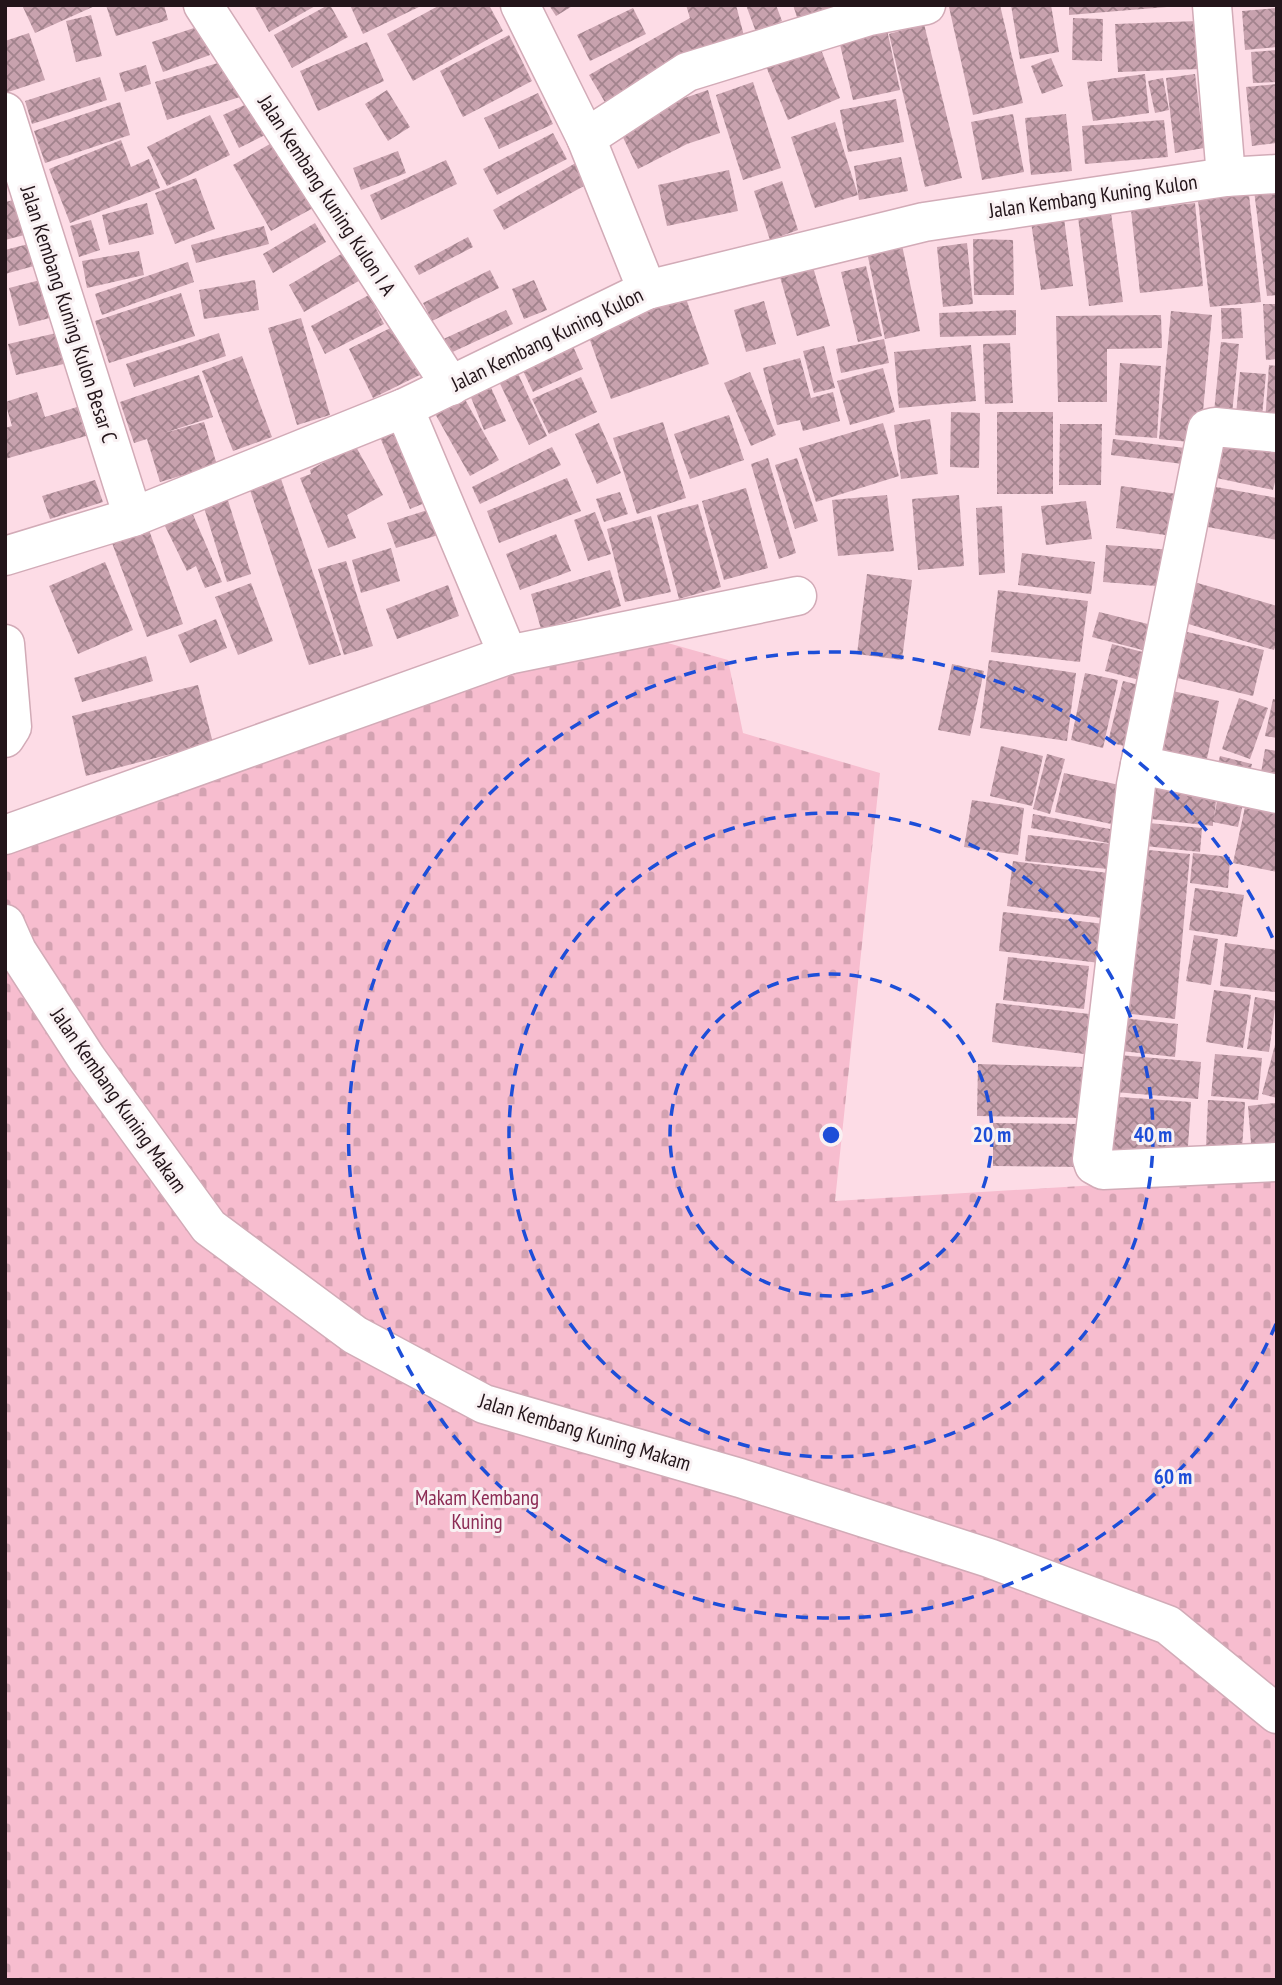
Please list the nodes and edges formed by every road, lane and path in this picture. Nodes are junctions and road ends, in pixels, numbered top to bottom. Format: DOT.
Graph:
graph roads {
  1 [pos="203,5"];
  2 [pos="520,5"];
  3 [pos="926,5"];
  4 [pos="1212,5"];
  5 [pos="5,112"];
  6 [pos="586,138"];
  7 [pos="1277,174"];
  8 [pos="1226,177"];
  9 [pos="647,289"];
  10 [pos="451,386"];
  11 [pos="404,408"];
  12 [pos="1277,433"];
  13 [pos="133,517"];
  14 [pos="5,556"];
  15 [pos="797,596"];
  16 [pos="5,644"];
  17 [pos="508,655"];
  18 [pos="8,732"];
  19 [pos="1140,765"];
  20 [pos="1277,794"];
  21 [pos="5,835"];
  22 [pos="9,945"];
  23 [pos="1277,1163"];
  24 [pos="1277,1714"];
  1 -- 10 [label="street, Jalan Kembang Kuning Kulon I A"];
  2 -- 6 [label="street"];
  3 -- 6 [label="street"];
  4 -- 8 [label="street"];
  5 -- 13 [label="street, Jalan Kembang Kuning Kulon Besar C"];
  6 -- 9 [label="street"];
  7 -- 8 [label="street, Jalan Kembang Kuning Kulon"];
  8 -- 9 [label="street, Jalan Kembang Kuning Kulon"];
  9 -- 10 [label="street, Jalan Kembang Kuning Kulon"];
  10 -- 11 [label="street, Jalan Kembang Kuning Kulon"];
  11 -- 13 [label="street, Jalan Kembang Kuning Kulon"];
  11 -- 17 [label="street"];
  12 -- 19 [label="street"];
  13 -- 14 [label="street, Jalan Kembang Kuning Kulon"];
  15 -- 17 [label="street"];
  16 -- 18 [label="street"];
  17 -- 21 [label="street"];
  19 -- 20 [label="street"];
  19 -- 23 [label="street"];
  22 -- 24 [label="street, Jalan Kembang Kuning Makam"];
}
